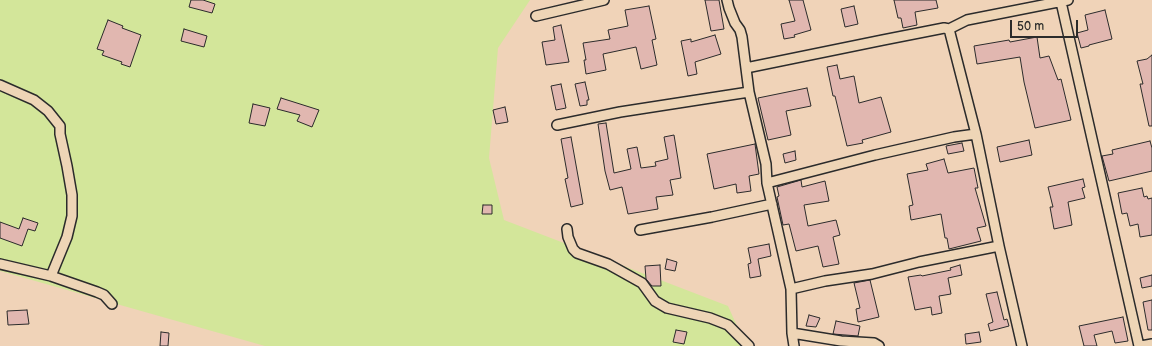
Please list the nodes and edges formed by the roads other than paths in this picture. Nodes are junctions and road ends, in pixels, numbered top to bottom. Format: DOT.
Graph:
graph roads {
  1 [pos="604,0"];
  2 [pos="727,0"];
  3 [pos="1064,1"];
  4 [pos="536,16"];
  5 [pos="950,29"];
  6 [pos="746,68"];
  7 [pos="0,85"];
  8 [pos="749,92"];
  9 [pos="557,125"];
  10 [pos="976,134"];
  11 [pos="767,183"];
  12 [pos="772,204"];
  13 [pos="567,229"];
  14 [pos="640,230"];
  15 [pos="999,246"];
  16 [pos="0,264"];
  17 [pos="51,276"];
  18 [pos="791,289"];
  19 [pos="112,304"];
  20 [pos="792,333"];
  21 [pos="1152,344"];
  22 [pos="749,346"];
  23 [pos="794,346"];
  24 [pos="879,346"];
  25 [pos="1022,346"];
  26 [pos="1140,346"];
  1 -- 4 [label="street"];
  2 -- 6 [label="street"];
  3 -- 5 [label="street"];
  3 -- 26 [label="street"];
  5 -- 6 [label="street"];
  5 -- 10 [label="street"];
  6 -- 8 [label="street"];
  7 -- 17 [label="street"];
  8 -- 9 [label="street"];
  8 -- 11 [label="street"];
  10 -- 11 [label="street"];
  10 -- 15 [label="street"];
  11 -- 12 [label="street"];
  12 -- 14 [label="street"];
  12 -- 18 [label="street"];
  13 -- 22 [label="street"];
  15 -- 18 [label="street"];
  15 -- 25 [label="street"];
  16 -- 17 [label="street"];
  17 -- 19 [label="street"];
  18 -- 20 [label="street"];
  20 -- 23 [label="street"];
  20 -- 24 [label="street"];
  21 -- 26 [label="street"];
}
